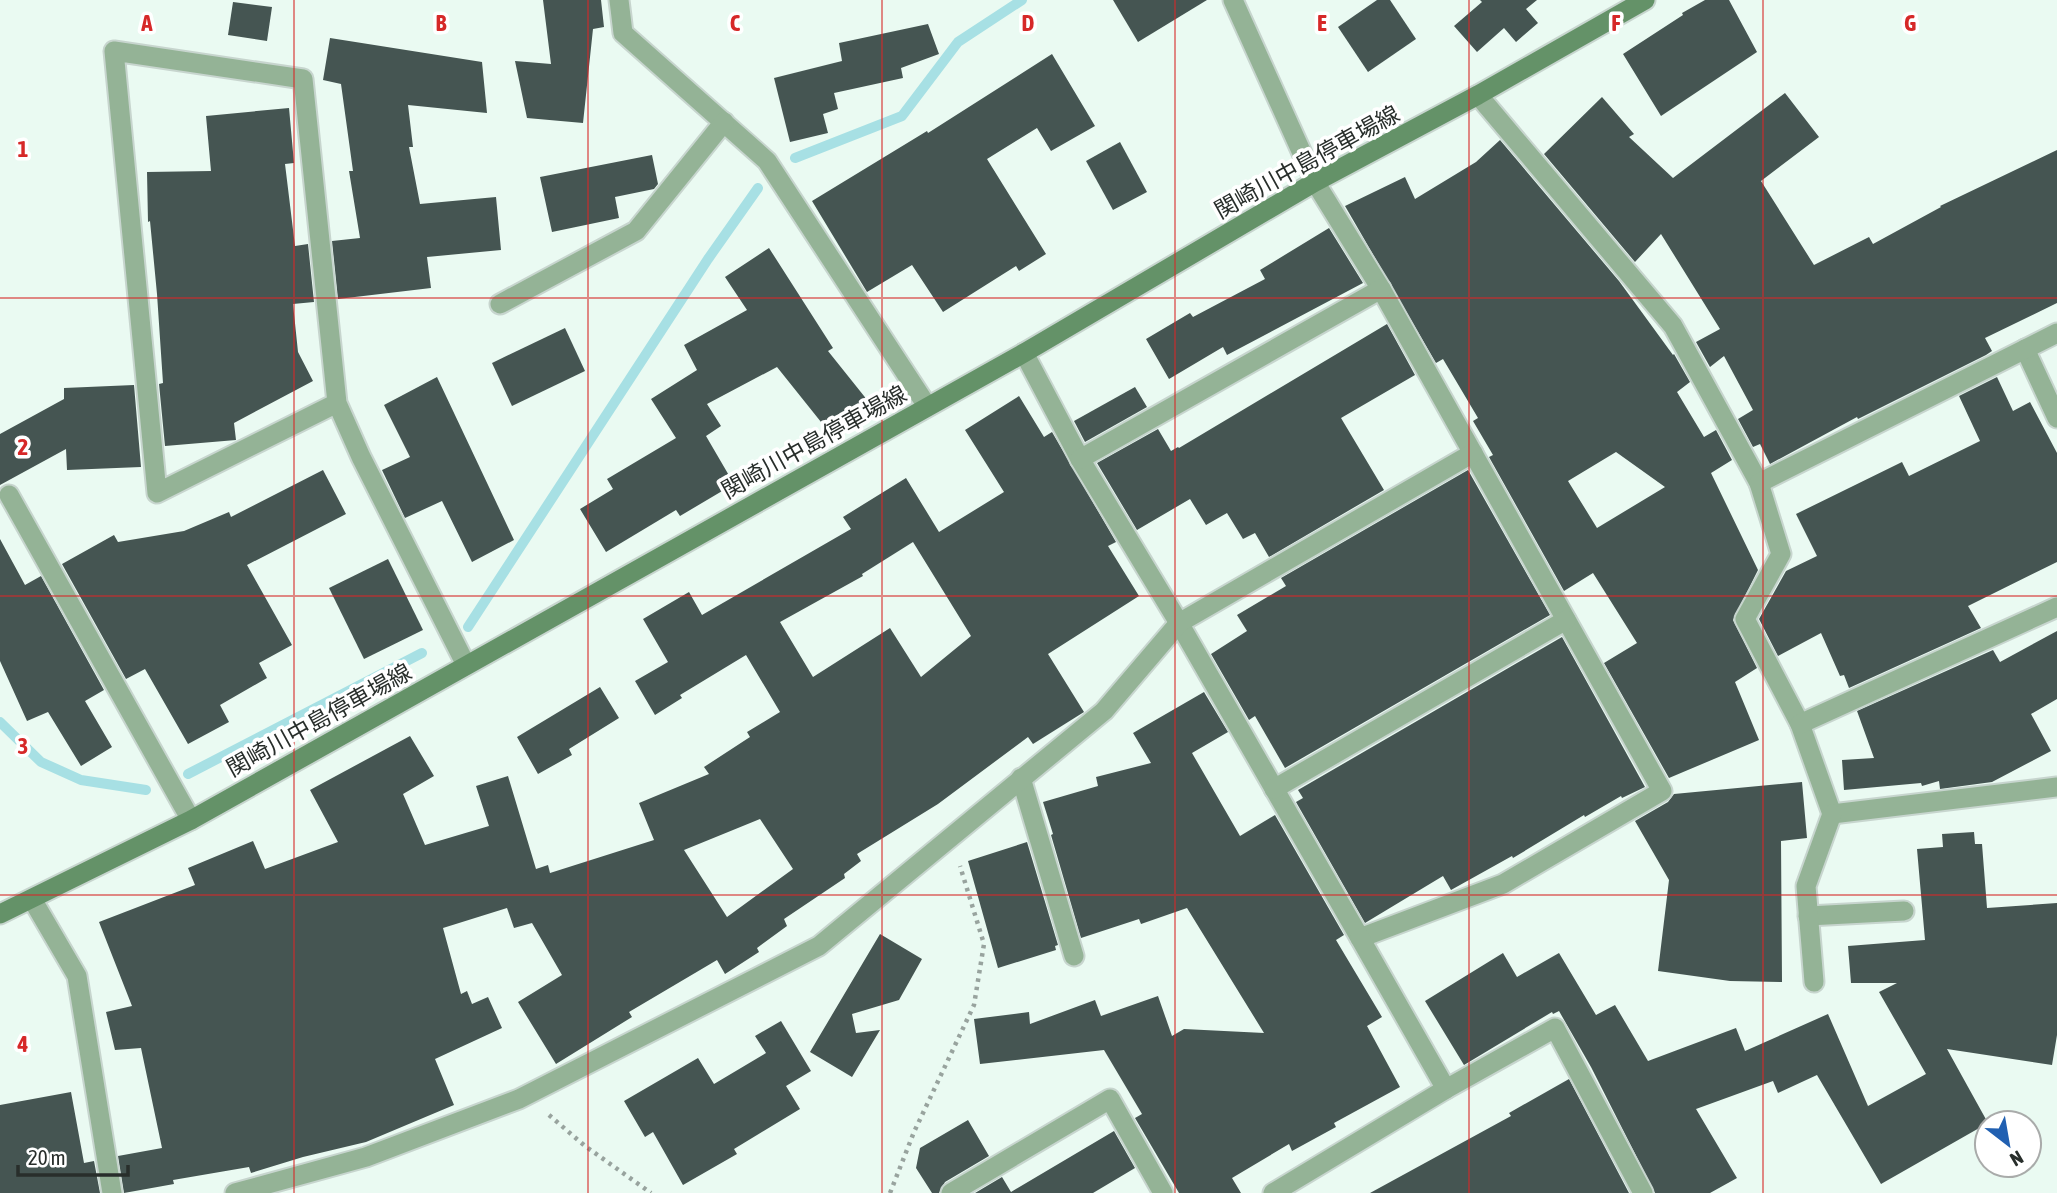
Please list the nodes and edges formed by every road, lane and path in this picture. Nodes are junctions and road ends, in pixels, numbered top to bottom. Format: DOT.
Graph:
graph roads {
  1 [pos="619,0"];
  2 [pos="1233,0"];
  3 [pos="1645,0"];
  4 [pos="1478,95"];
  5 [pos="724,122"];
  6 [pos="1315,182"];
  7 [pos="1381,289"];
  8 [pos="500,304"];
  9 [pos="2057,333"];
  10 [pos="2025,349"];
  11 [pos="1024,353"];
  12 [pos="337,403"];
  13 [pos="927,407"];
  14 [pos="2057,418"];
  15 [pos="1473,453"];
  16 [pos="1080,459"];
  17 [pos="1759,483"];
  18 [pos="9,495"];
  19 [pos="2057,607"];
  20 [pos="1566,620"];
  21 [pos="1179,624"];
  22 [pos="466,666"];
  23 [pos="1800,724"];
  24 [pos="1021,778"];
  25 [pos="2057,787"];
  26 [pos="1274,789"];
  27 [pos="1832,814"];
  28 [pos="191,820"];
  29 [pos="951,835"];
  30 [pos="32,899"];
  31 [pos="1904,911"];
  32 [pos="0,914"];
  33 [pos="1808,916"];
  34 [pos="1360,938"];
  35 [pos="1074,956"];
  36 [pos="1814,982"];
  37 [pos="1446,1089"];
  38 [pos="531,1092"];
  39 [pos="112,1193"];
  40 [pos="234,1193"];
  41 [pos="651,1193"];
  42 [pos="890,1193"];
  43 [pos="951,1193"];
  44 [pos="1163,1193"];
  45 [pos="1273,1193"];
  46 [pos="1643,1193"];
  1 -- 5 [label="street"];
  2 -- 6 [label="street"];
  3 -- 4 [label="main road, 関崎川中島停車場線"];
  4 -- 6 [label="main road, 関崎川中島停車場線"];
  4 -- 17 [label="street"];
  5 -- 8 [label="street"];
  5 -- 13 [label="street"];
  6 -- 7 [label="street"];
  6 -- 11 [label="main road, 関崎川中島停車場線"];
  7 -- 15 [label="street"];
  7 -- 16 [label="street"];
  9 -- 10 [label="street"];
  10 -- 14 [label="street"];
  10 -- 17 [label="street"];
  11 -- 13 [label="main road, 関崎川中島停車場線"];
  11 -- 16 [label="street"];
  12 -- 12 [label="street"];
  12 -- 22 [label="street"];
  13 -- 22 [label="main road, 関崎川中島停車場線"];
  15 -- 20 [label="street"];
  15 -- 21 [label="street"];
  16 -- 21 [label="street"];
  17 -- 23 [label="street"];
  18 -- 28 [label="street"];
  19 -- 23 [label="street"];
  20 -- 26 [label="street"];
  20 -- 34 [label="street"];
  21 -- 24 [label="street"];
  21 -- 26 [label="street"];
  22 -- 28 [label="main road, 関崎川中島停車場線"];
  23 -- 27 [label="street"];
  24 -- 29 [label="street"];
  24 -- 35 [label="street"];
  25 -- 27 [label="street"];
  26 -- 34 [label="street"];
  27 -- 33 [label="street"];
  28 -- 30 [label="main road, 関崎川中島停車場線"];
  29 -- 38 [label="street"];
  29 -- 42 [label="path"];
  30 -- 32 [label="main road, 関崎川中島停車場線"];
  30 -- 39 [label="street"];
  31 -- 33 [label="street"];
  33 -- 36 [label="street"];
  34 -- 37 [label="street"];
  37 -- 45 [label="street"];
  37 -- 46 [label="street"];
  38 -- 40 [label="street"];
  38 -- 41 [label="path"];
  43 -- 44 [label="street"];
}
